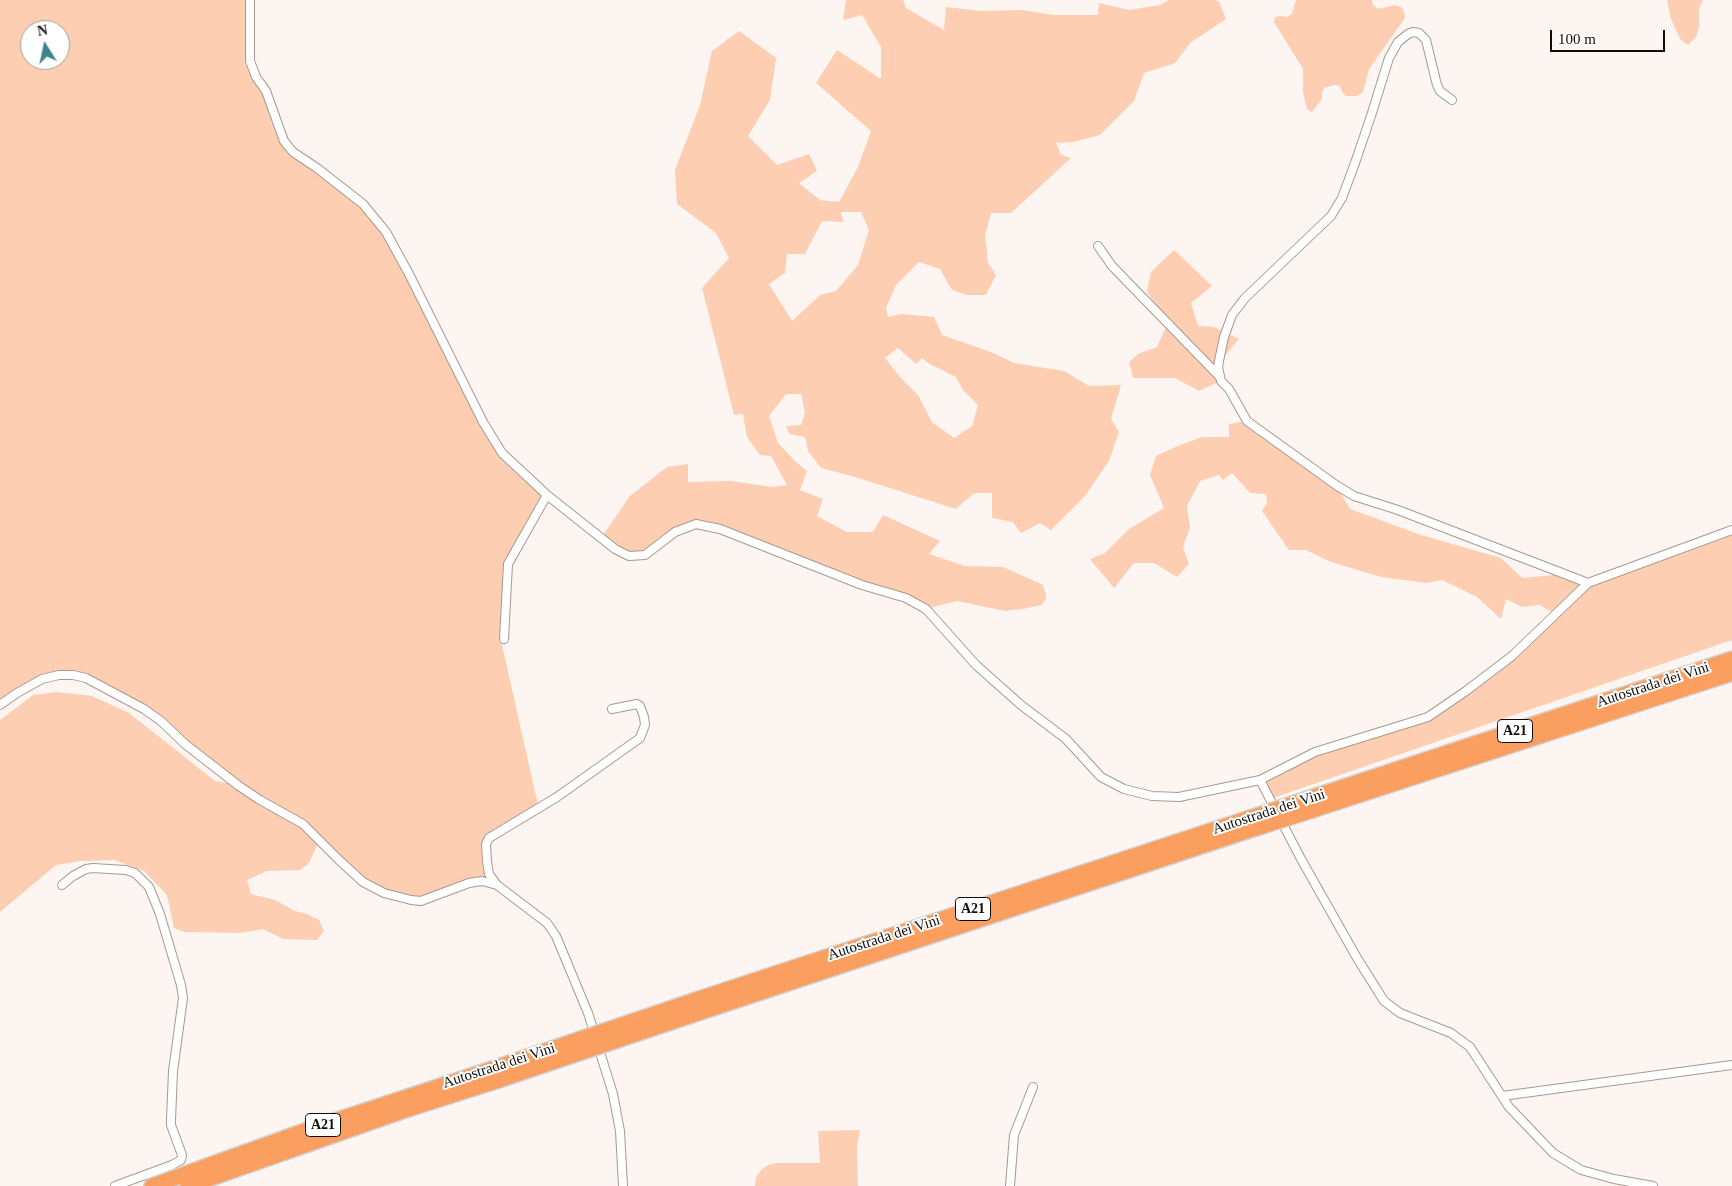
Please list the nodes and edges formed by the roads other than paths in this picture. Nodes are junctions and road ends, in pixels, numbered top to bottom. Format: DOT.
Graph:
graph roads {
  1 [pos="250,0"];
  2 [pos="1452,100"];
  3 [pos="1098,246"];
  4 [pos="1219,376"];
  5 [pos="547,495"];
  6 [pos="1732,530"];
  7 [pos="1588,583"];
  8 [pos="504,639"];
  9 [pos="1732,659"];
  10 [pos="1732,673"];
  11 [pos="0,705"];
  12 [pos="612,709"];
  13 [pos="1260,780"];
  14 [pos="1301,807"];
  15 [pos="62,885"];
  16 [pos="497,885"];
  17 [pos="1732,1065"];
  18 [pos="497,1074"];
  19 [pos="1033,1087"];
  20 [pos="1502,1096"];
  21 [pos="115,1186"];
  22 [pos="152,1186"];
  23 [pos="188,1186"];
  24 [pos="623,1186"];
  25 [pos="1010,1186"];
  26 [pos="1652,1186"];
  1 -- 5 [label="street"];
  2 -- 4 [label="street"];
  3 -- 4 [label="street"];
  4 -- 7 [label="street"];
  5 -- 8 [label="street"];
  5 -- 13 [label="street"];
  6 -- 7 [label="street"];
  7 -- 13 [label="street"];
  9 -- 14 [label="highway, Autostrada dei Vini / A21"];
  10 -- 14 [label="highway, Autostrada dei Vini / A21"];
  11 -- 16 [label="street"];
  12 -- 16 [label="street"];
  13 -- 20 [label="street"];
  14 -- 18 [label="highway, Autostrada dei Vini / A21, bridge"];
  15 -- 21 [label="street"];
  16 -- 24 [label="street"];
  17 -- 20 [label="street"];
  18 -- 22 [label="highway, Autostrada dei Vini / A21"];
  18 -- 23 [label="highway, Autostrada dei Vini / A21"];
  19 -- 25 [label="street"];
  20 -- 26 [label="street"];
}
